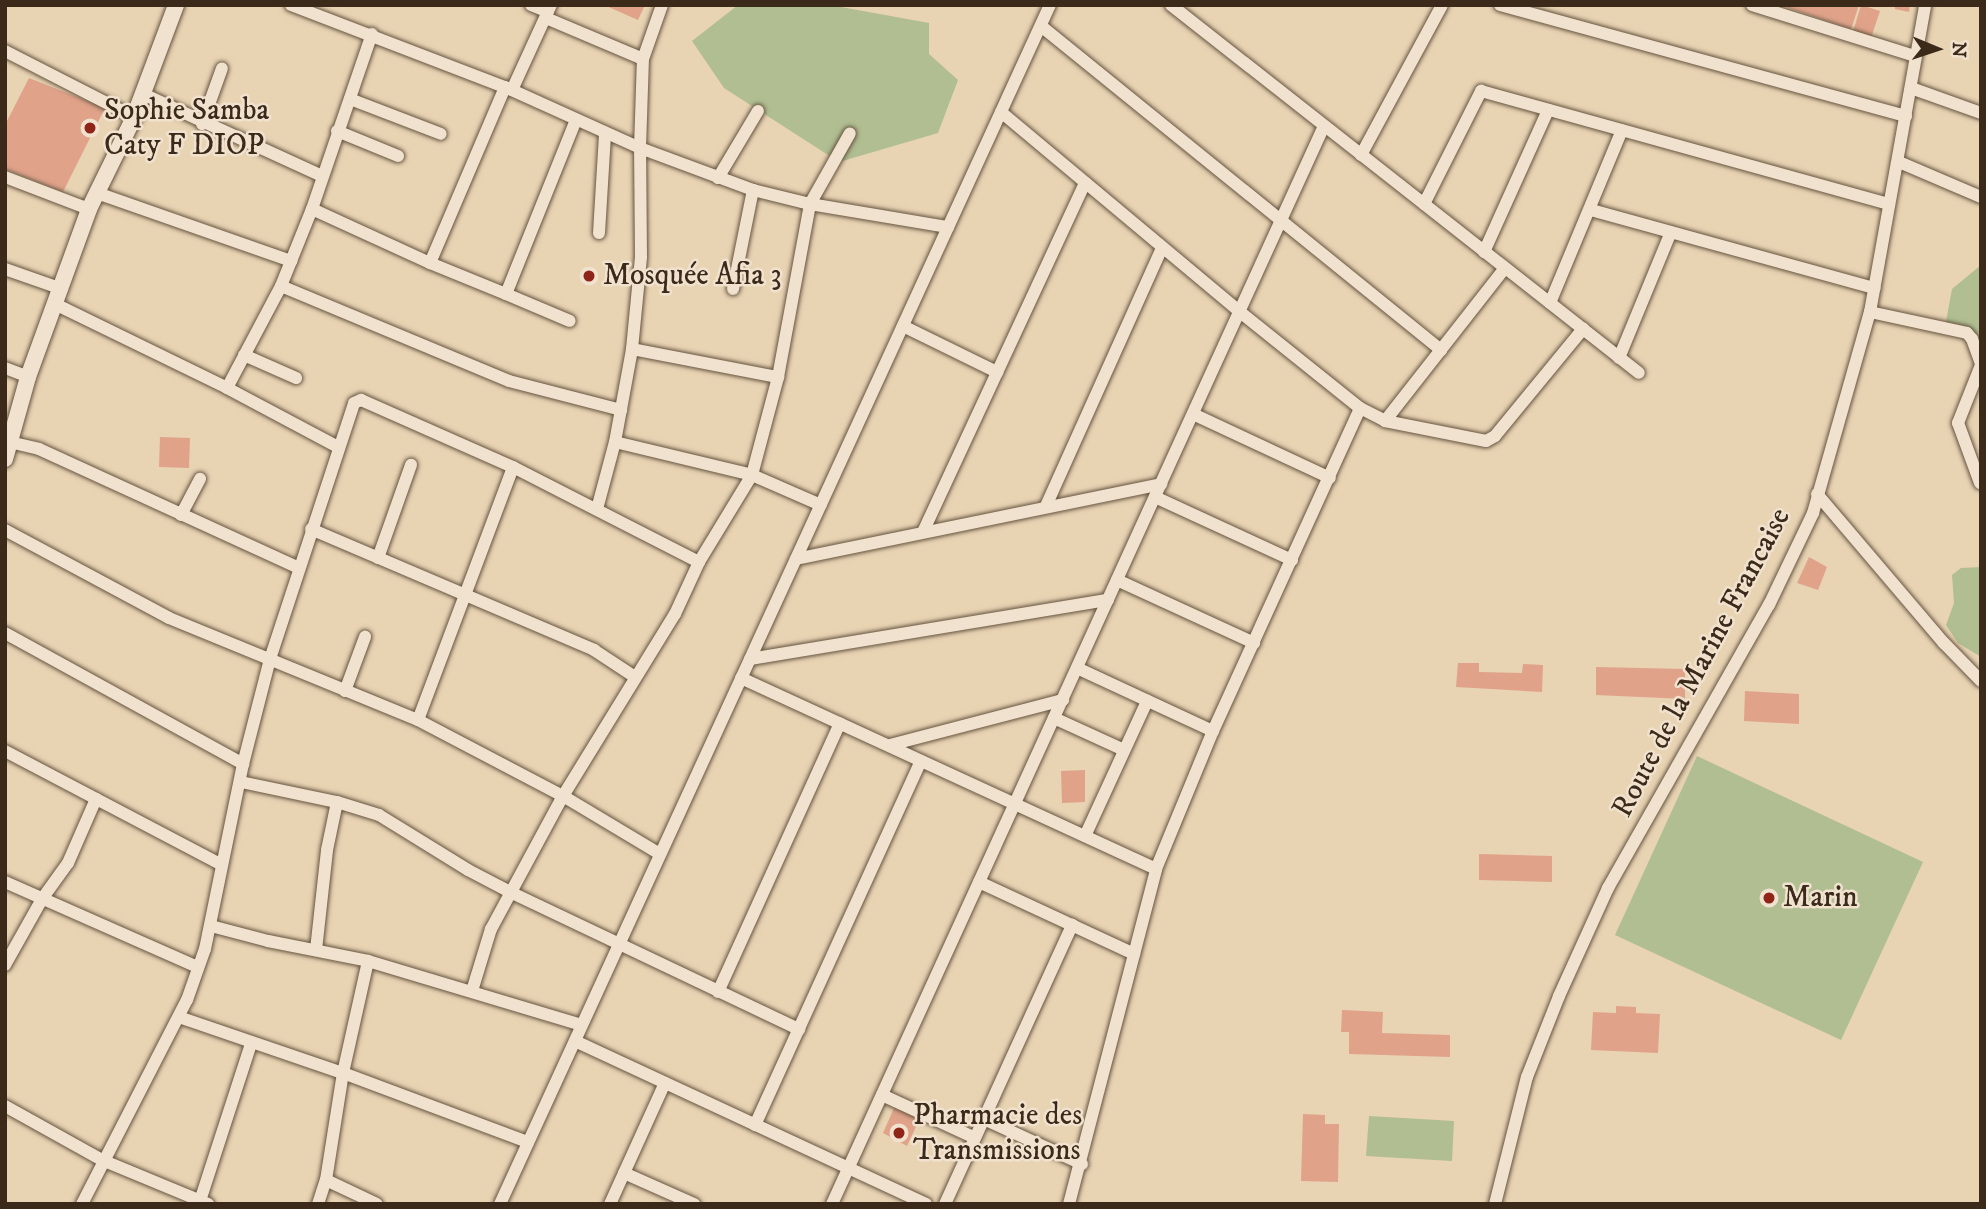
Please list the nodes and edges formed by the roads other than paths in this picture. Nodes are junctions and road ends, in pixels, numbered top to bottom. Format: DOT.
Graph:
graph roads {
  1 [pos="176,5"];
  2 [pos="291,5"];
  3 [pos="531,5"];
  4 [pos="662,5"];
  5 [pos="1050,5"];
  6 [pos="1171,5"];
  7 [pos="1442,5"];
  8 [pos="1500,5"];
  9 [pos="1752,5"];
  10 [pos="1924,5"];
  11 [pos="548,12"];
  12 [pos="1041,26"];
  13 [pos="372,34"];
  14 [pos="5,51"];
  15 [pos="1916,56"];
  16 [pos="643,59"];
  17 [pos="222,68"];
  18 [pos="1911,88"];
  19 [pos="509,89"];
  20 [pos="143,94"];
  21 [pos="350,99"];
  22 [pos="1548,110"];
  23 [pos="758,111"];
  24 [pos="1001,113"];
  25 [pos="1981,113"];
  26 [pos="1906,116"];
  27 [pos="134,117"];
  28 [pos="576,120"];
  29 [pos="202,124"];
  30 [pos="1324,126"];
  31 [pos="1622,130"];
  32 [pos="337,131"];
  33 [pos="850,133"];
  34 [pos="441,134"];
  35 [pos="605,134"];
  36 [pos="639,148"];
  37 [pos="1361,155"];
  38 [pos="398,156"];
  39 [pos="1899,162"];
  40 [pos="322,176"];
  41 [pos="5,177"];
  42 [pos="718,178"];
  43 [pos="1085,183"];
  44 [pos="753,190"];
  45 [pos="97,193"];
  46 [pos="1981,197"];
  47 [pos="810,204"];
  48 [pos="1423,204"];
  49 [pos="1888,204"];
  50 [pos="89,209"];
  51 [pos="312,209"];
  52 [pos="1591,210"];
  53 [pos="1281,222"];
  54 [pos="948,227"];
  55 [pos="1671,232"];
  56 [pos="599,233"];
  57 [pos="1163,248"];
  58 [pos="1484,252"];
  59 [pos="291,261"];
  60 [pos="430,263"];
  61 [pos="1505,268"];
  62 [pos="5,269"];
  63 [pos="281,286"];
  64 [pos="1874,288"];
  65 [pos="62,289"];
  66 [pos="733,289"];
  67 [pos="506,293"];
  68 [pos="1550,303"];
  69 [pos="55,304"];
  70 [pos="1240,312"];
  71 [pos="1870,312"];
  72 [pos="570,321"];
  73 [pos="903,326"];
  74 [pos="1583,329"];
  75 [pos="632,349"];
  76 [pos="1441,350"];
  77 [pos="244,355"];
  78 [pos="1619,358"];
  79 [pos="1981,364"];
  80 [pos="5,368"];
  81 [pos="997,372"];
  82 [pos="1639,373"];
  83 [pos="28,377"];
  84 [pos="778,377"];
  85 [pos="296,378"];
  86 [pos="227,388"];
  87 [pos="1360,408"];
  88 [pos="621,410"];
  89 [pos="1193,414"];
  90 [pos="1385,421"];
  91 [pos="615,442"];
  92 [pos="338,447"];
  93 [pos="7,448"];
  94 [pos="411,465"];
  95 [pos="513,467"];
  96 [pos="752,475"];
  97 [pos="1330,478"];
  98 [pos="201,480"];
  99 [pos="1980,482"];
  100 [pos="1158,491"];
  101 [pos="1817,494"];
  102 [pos="821,505"];
  103 [pos="1046,506"];
  104 [pos="597,509"];
  105 [pos="181,515"];
  106 [pos="311,529"];
  107 [pos="5,530"];
  108 [pos="923,532"];
  109 [pos="378,558"];
  110 [pos="796,559"];
  111 [pos="1292,560"];
  112 [pos="699,562"];
  113 [pos="299,568"];
  114 [pos="1117,580"];
  115 [pos="464,595"];
  116 [pos="1108,600"];
  117 [pos="5,633"];
  118 [pos="365,637"];
  119 [pos="1254,643"];
  120 [pos="270,659"];
  121 [pos="750,659"];
  122 [pos="1077,668"];
  123 [pos="635,677"];
  124 [pos="741,678"];
  125 [pos="1981,681"];
  126 [pos="345,691"];
  127 [pos="1063,700"];
  128 [pos="1147,701"];
  129 [pos="1054,718"];
  130 [pos="418,720"];
  131 [pos="840,723"];
  132 [pos="1213,731"];
  133 [pos="890,745"];
  134 [pos="1124,750"];
  135 [pos="5,751"];
  136 [pos="921,761"];
  137 [pos="243,764"];
  138 [pos="241,782"];
  139 [pos="563,796"];
  140 [pos="96,799"];
  141 [pos="337,802"];
  142 [pos="1015,804"];
  143 [pos="1085,836"];
  144 [pos="660,854"];
  145 [pos="220,864"];
  146 [pos="1156,869"];
  147 [pos="5,882"];
  148 [pos="979,882"];
  149 [pos="512,893"];
  150 [pos="42,899"];
  151 [pos="1072,925"];
  152 [pos="211,926"];
  153 [pos="618,946"];
  154 [pos="316,950"];
  155 [pos="1134,954"];
  156 [pos="368,961"];
  157 [pos="5,965"];
  158 [pos="198,967"];
  159 [pos="472,991"];
  160 [pos="718,992"];
  161 [pos="178,1017"];
  162 [pos="582,1025"];
  163 [pos="799,1029"];
  164 [pos="575,1041"];
  165 [pos="251,1044"];
  166 [pos="343,1073"];
  167 [pos="665,1083"];
  168 [pos="882,1095"];
  169 [pos="5,1107"];
  170 [pos="984,1119"];
  171 [pos="755,1125"];
  172 [pos="975,1138"];
  173 [pos="528,1142"];
  174 [pos="102,1160"];
  175 [pos="1082,1164"];
  176 [pos="849,1168"];
  177 [pos="624,1173"];
  178 [pos="326,1181"];
  179 [pos="202,1203"];
  180 [pos="82,1204"];
  181 [pos="318,1204"];
  182 [pos="377,1204"];
  183 [pos="500,1204"];
  184 [pos="610,1204"];
  185 [pos="694,1204"];
  186 [pos="832,1204"];
  187 [pos="926,1204"];
  188 [pos="945,1204"];
  189 [pos="1069,1204"];
  190 [pos="1494,1204"];
  1 -- 20 [label="street"];
  2 -- 13 [label="street"];
  3 -- 11 [label="street"];
  4 -- 16 [label="street"];
  5 -- 12 [label="street"];
  6 -- 30 [label="street"];
  7 -- 37 [label="street"];
  8 -- 26 [label="street"];
  9 -- 15 [label="street"];
  10 -- 15 [label="street, Route de la Marine Francaise"];
  11 -- 16 [label="street"];
  11 -- 19 [label="street"];
  12 -- 24 [label="street"];
  12 -- 53 [label="street"];
  13 -- 19 [label="street"];
  13 -- 21 [label="street"];
  14 -- 27 [label="street"];
  15 -- 18 [label="street, Route de la Marine Francaise"];
  16 -- 36 [label="street"];
  17 -- 29 [label="street"];
  18 -- 25 [label="street"];
  18 -- 26 [label="street, Route de la Marine Francaise"];
  19 -- 28 [label="street"];
  19 -- 60 [label="street"];
  20 -- 27 [label="street"];
  20 -- 29 [label="street"];
  21 -- 32 [label="street"];
  21 -- 34 [label="street"];
  22 -- 31 [label="street"];
  22 -- 48 [label="street"];
  22 -- 58 [label="street"];
  23 -- 42 [label="street"];
  24 -- 43 [label="street"];
  24 -- 54 [label="street"];
  26 -- 39 [label="street, Route de la Marine Francaise"];
  27 -- 45 [label="street"];
  28 -- 35 [label="street"];
  28 -- 67 [label="street"];
  29 -- 40 [label="street"];
  30 -- 37 [label="street"];
  30 -- 53 [label="street"];
  31 -- 49 [label="street"];
  31 -- 52 [label="street"];
  32 -- 38 [label="street"];
  32 -- 40 [label="street"];
  33 -- 47 [label="street"];
  35 -- 36 [label="street"];
  35 -- 56 [label="street"];
  36 -- 42 [label="street"];
  36 -- 75 [label="street"];
  37 -- 48 [label="street"];
  39 -- 46 [label="street"];
  39 -- 49 [label="street, Route de la Marine Francaise"];
  40 -- 51 [label="street"];
  41 -- 50 [label="street"];
  42 -- 44 [label="street"];
  43 -- 57 [label="street"];
  43 -- 81 [label="street"];
  44 -- 47 [label="street"];
  44 -- 66 [label="street"];
  45 -- 50 [label="street"];
  45 -- 59 [label="street"];
  47 -- 54 [label="street"];
  47 -- 84 [label="street"];
  48 -- 58 [label="street"];
  49 -- 64 [label="street, Route de la Marine Francaise"];
  50 -- 65 [label="street"];
  51 -- 59 [label="street"];
  51 -- 60 [label="street"];
  52 -- 55 [label="street"];
  52 -- 68 [label="street"];
  53 -- 70 [label="street"];
  53 -- 76 [label="street"];
  54 -- 73 [label="street"];
  55 -- 64 [label="street"];
  55 -- 78 [label="street"];
  57 -- 70 [label="street"];
  57 -- 103 [label="street"];
  58 -- 61 [label="street"];
  59 -- 63 [label="street"];
  60 -- 67 [label="street"];
  61 -- 68 [label="street"];
  61 -- 76 [label="street"];
  62 -- 65 [label="street"];
  63 -- 77 [label="street"];
  63 -- 88 [label="street"];
  64 -- 71 [label="street, Route de la Marine Francaise"];
  65 -- 69 [label="street"];
  67 -- 72 [label="street"];
  68 -- 74 [label="street"];
  69 -- 83 [label="street"];
  69 -- 86 [label="street"];
  70 -- 87 [label="street"];
  70 -- 89 [label="street"];
  71 -- 79 [label="street"];
  71 -- 101 [label="street, Route de la Marine Francaise"];
  73 -- 81 [label="street"];
  73 -- 102 [label="street"];
  74 -- 78 [label="street"];
  74 -- 90 [label="street"];
  75 -- 84 [label="street"];
  75 -- 88 [label="street"];
  76 -- 90 [label="street"];
  77 -- 85 [label="street"];
  77 -- 86 [label="street"];
  78 -- 82 [label="street"];
  79 -- 99 [label="street"];
  80 -- 83 [label="street"];
  81 -- 108 [label="street"];
  83 -- 93 [label="street"];
  84 -- 96 [label="street"];
  86 -- 92 [label="street"];
  87 -- 90 [label="street"];
  87 -- 97 [label="street"];
  88 -- 91 [label="street"];
  89 -- 97 [label="street"];
  89 -- 100 [label="street"];
  91 -- 96 [label="street"];
  91 -- 104 [label="street"];
  92 -- 95 [label="street"];
  92 -- 106 [label="street"];
  93 -- 105 [label="street"];
  94 -- 109 [label="street"];
  95 -- 104 [label="street"];
  95 -- 115 [label="street"];
  96 -- 102 [label="street"];
  96 -- 112 [label="street"];
  97 -- 111 [label="street"];
  98 -- 105 [label="street"];
  100 -- 103 [label="street"];
  100 -- 111 [label="street"];
  100 -- 114 [label="street"];
  101 -- 125 [label="street"];
  101 -- 190 [label="street, Route de la Marine Francaise"];
  102 -- 110 [label="street"];
  103 -- 108 [label="street"];
  104 -- 112 [label="street"];
  105 -- 113 [label="street"];
  106 -- 109 [label="street"];
  106 -- 113 [label="street"];
  107 -- 120 [label="street"];
  108 -- 110 [label="street"];
  109 -- 115 [label="street"];
  110 -- 121 [label="street"];
  111 -- 119 [label="street"];
  112 -- 123 [label="street"];
  113 -- 120 [label="street"];
  114 -- 116 [label="street"];
  114 -- 119 [label="street"];
  115 -- 123 [label="street"];
  115 -- 130 [label="street"];
  116 -- 121 [label="street"];
  116 -- 122 [label="street"];
  117 -- 137 [label="street"];
  118 -- 126 [label="street"];
  119 -- 132 [label="street"];
  120 -- 126 [label="street"];
  120 -- 137 [label="street"];
  121 -- 124 [label="street"];
  122 -- 127 [label="street"];
  122 -- 128 [label="street"];
  123 -- 139 [label="street"];
  124 -- 131 [label="street"];
  124 -- 144 [label="street"];
  126 -- 130 [label="street"];
  127 -- 129 [label="street"];
  127 -- 133 [label="street"];
  128 -- 132 [label="street"];
  128 -- 134 [label="street"];
  129 -- 134 [label="street"];
  129 -- 142 [label="street"];
  130 -- 139 [label="street"];
  131 -- 133 [label="street"];
  131 -- 160 [label="street"];
  132 -- 146 [label="street"];
  133 -- 136 [label="street"];
  134 -- 143 [label="street"];
  135 -- 140 [label="street"];
  136 -- 142 [label="street"];
  136 -- 163 [label="street"];
  137 -- 138 [label="street"];
  138 -- 141 [label="street"];
  138 -- 145 [label="street"];
  139 -- 144 [label="street"];
  139 -- 149 [label="street"];
  140 -- 145 [label="street"];
  140 -- 150 [label="street"];
  141 -- 149 [label="street"];
  141 -- 154 [label="street"];
  142 -- 143 [label="street"];
  142 -- 148 [label="street"];
  143 -- 146 [label="street"];
  144 -- 153 [label="street"];
  145 -- 152 [label="street"];
  146 -- 155 [label="street"];
  147 -- 150 [label="street"];
  148 -- 151 [label="street"];
  148 -- 168 [label="street"];
  149 -- 153 [label="street"];
  149 -- 159 [label="street"];
  150 -- 157 [label="street"];
  150 -- 158 [label="street"];
  151 -- 155 [label="street"];
  151 -- 170 [label="street"];
  152 -- 154 [label="street"];
  152 -- 158 [label="street"];
  153 -- 160 [label="street"];
  153 -- 162 [label="street"];
  154 -- 156 [label="street"];
  155 -- 175 [label="street"];
  156 -- 159 [label="street"];
  156 -- 166 [label="street"];
  158 -- 161 [label="street"];
  159 -- 162 [label="street"];
  160 -- 163 [label="street"];
  161 -- 165 [label="street"];
  161 -- 174 [label="street"];
  162 -- 164 [label="street"];
  163 -- 171 [label="street"];
  164 -- 167 [label="street"];
  164 -- 173 [label="street"];
  165 -- 166 [label="street"];
  165 -- 179 [label="street"];
  166 -- 173 [label="street"];
  166 -- 178 [label="street"];
  167 -- 171 [label="street"];
  167 -- 177 [label="street"];
  168 -- 172 [label="street"];
  168 -- 176 [label="street"];
  169 -- 174 [label="street"];
  170 -- 172 [label="street"];
  170 -- 175 [label="street"];
  171 -- 176 [label="street"];
  172 -- 188 [label="street"];
  173 -- 183 [label="street"];
  174 -- 179 [label="street"];
  174 -- 180 [label="street"];
  175 -- 189 [label="street"];
  176 -- 186 [label="street"];
  176 -- 187 [label="street"];
  177 -- 184 [label="street"];
  177 -- 185 [label="street"];
  178 -- 181 [label="street"];
  178 -- 182 [label="street"];
}
